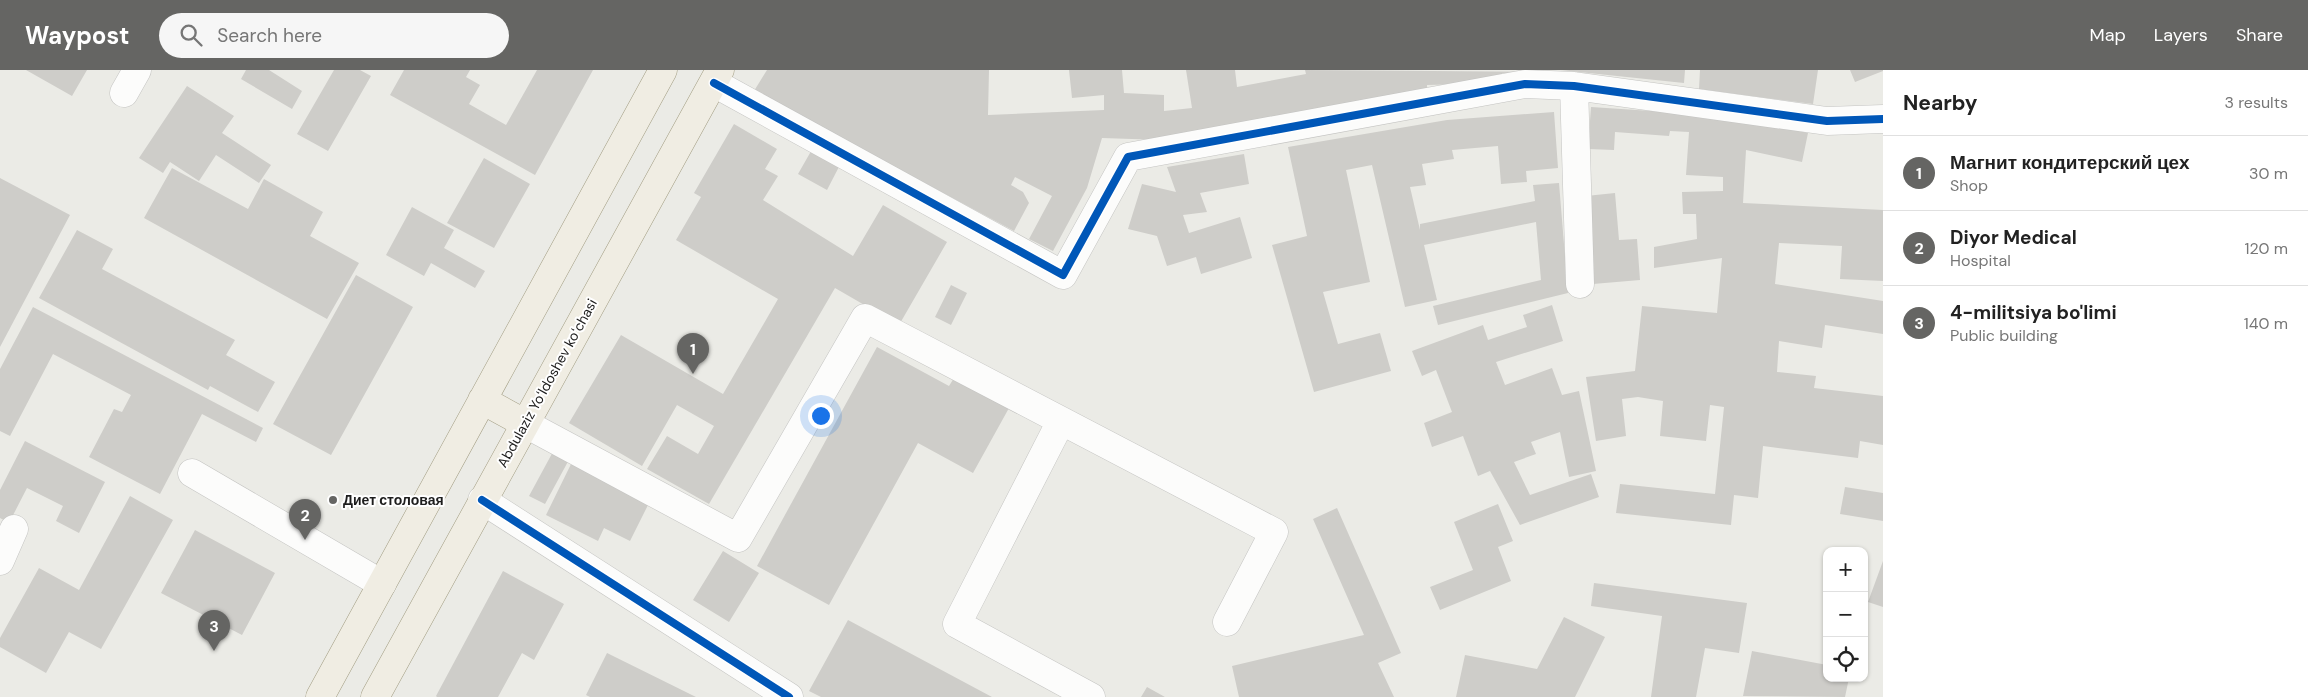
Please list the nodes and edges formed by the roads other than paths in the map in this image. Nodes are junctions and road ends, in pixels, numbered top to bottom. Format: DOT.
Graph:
graph roads {
  1 [pos="137,70"];
  2 [pos="663,70"];
  3 [pos="717,77"];
  4 [pos="1574,86"];
  5 [pos="124,94"];
  6 [pos="1883,119"];
  7 [pos="1580,284"];
  8 [pos="482,400"];
  9 [pos="1061,421"];
  10 [pos="524,423"];
  11 [pos="192,473"];
  12 [pos="482,500"];
  13 [pos="14,529"];
  14 [pos="0,561"];
  15 [pos="382,584"];
  16 [pos="1227,622"];
  17 [pos="320,697"];
  18 [pos="374,697"];
  19 [pos="789,697"];
  20 [pos="1091,697"];
  1 -- 5 [label="street"];
  2 -- 8 [label="main road"];
  3 -- 4 [label="street"];
  3 -- 10 [label="main road, Abdulaziz Yoʻldoshev koʻchasi"];
  4 -- 6 [label="street"];
  4 -- 7 [label="street"];
  8 -- 10 [label="main road"];
  8 -- 15 [label="main road"];
  9 -- 10 [label="street"];
  9 -- 16 [label="street"];
  9 -- 20 [label="street"];
  10 -- 12 [label="main road, Abdulaziz Yoʻldoshev koʻchasi"];
  11 -- 15 [label="street"];
  12 -- 18 [label="main road, Abdulaziz Yoʻldoshev koʻchasi"];
  12 -- 19 [label="street"];
  13 -- 14 [label="street"];
  15 -- 17 [label="main road"];
}
